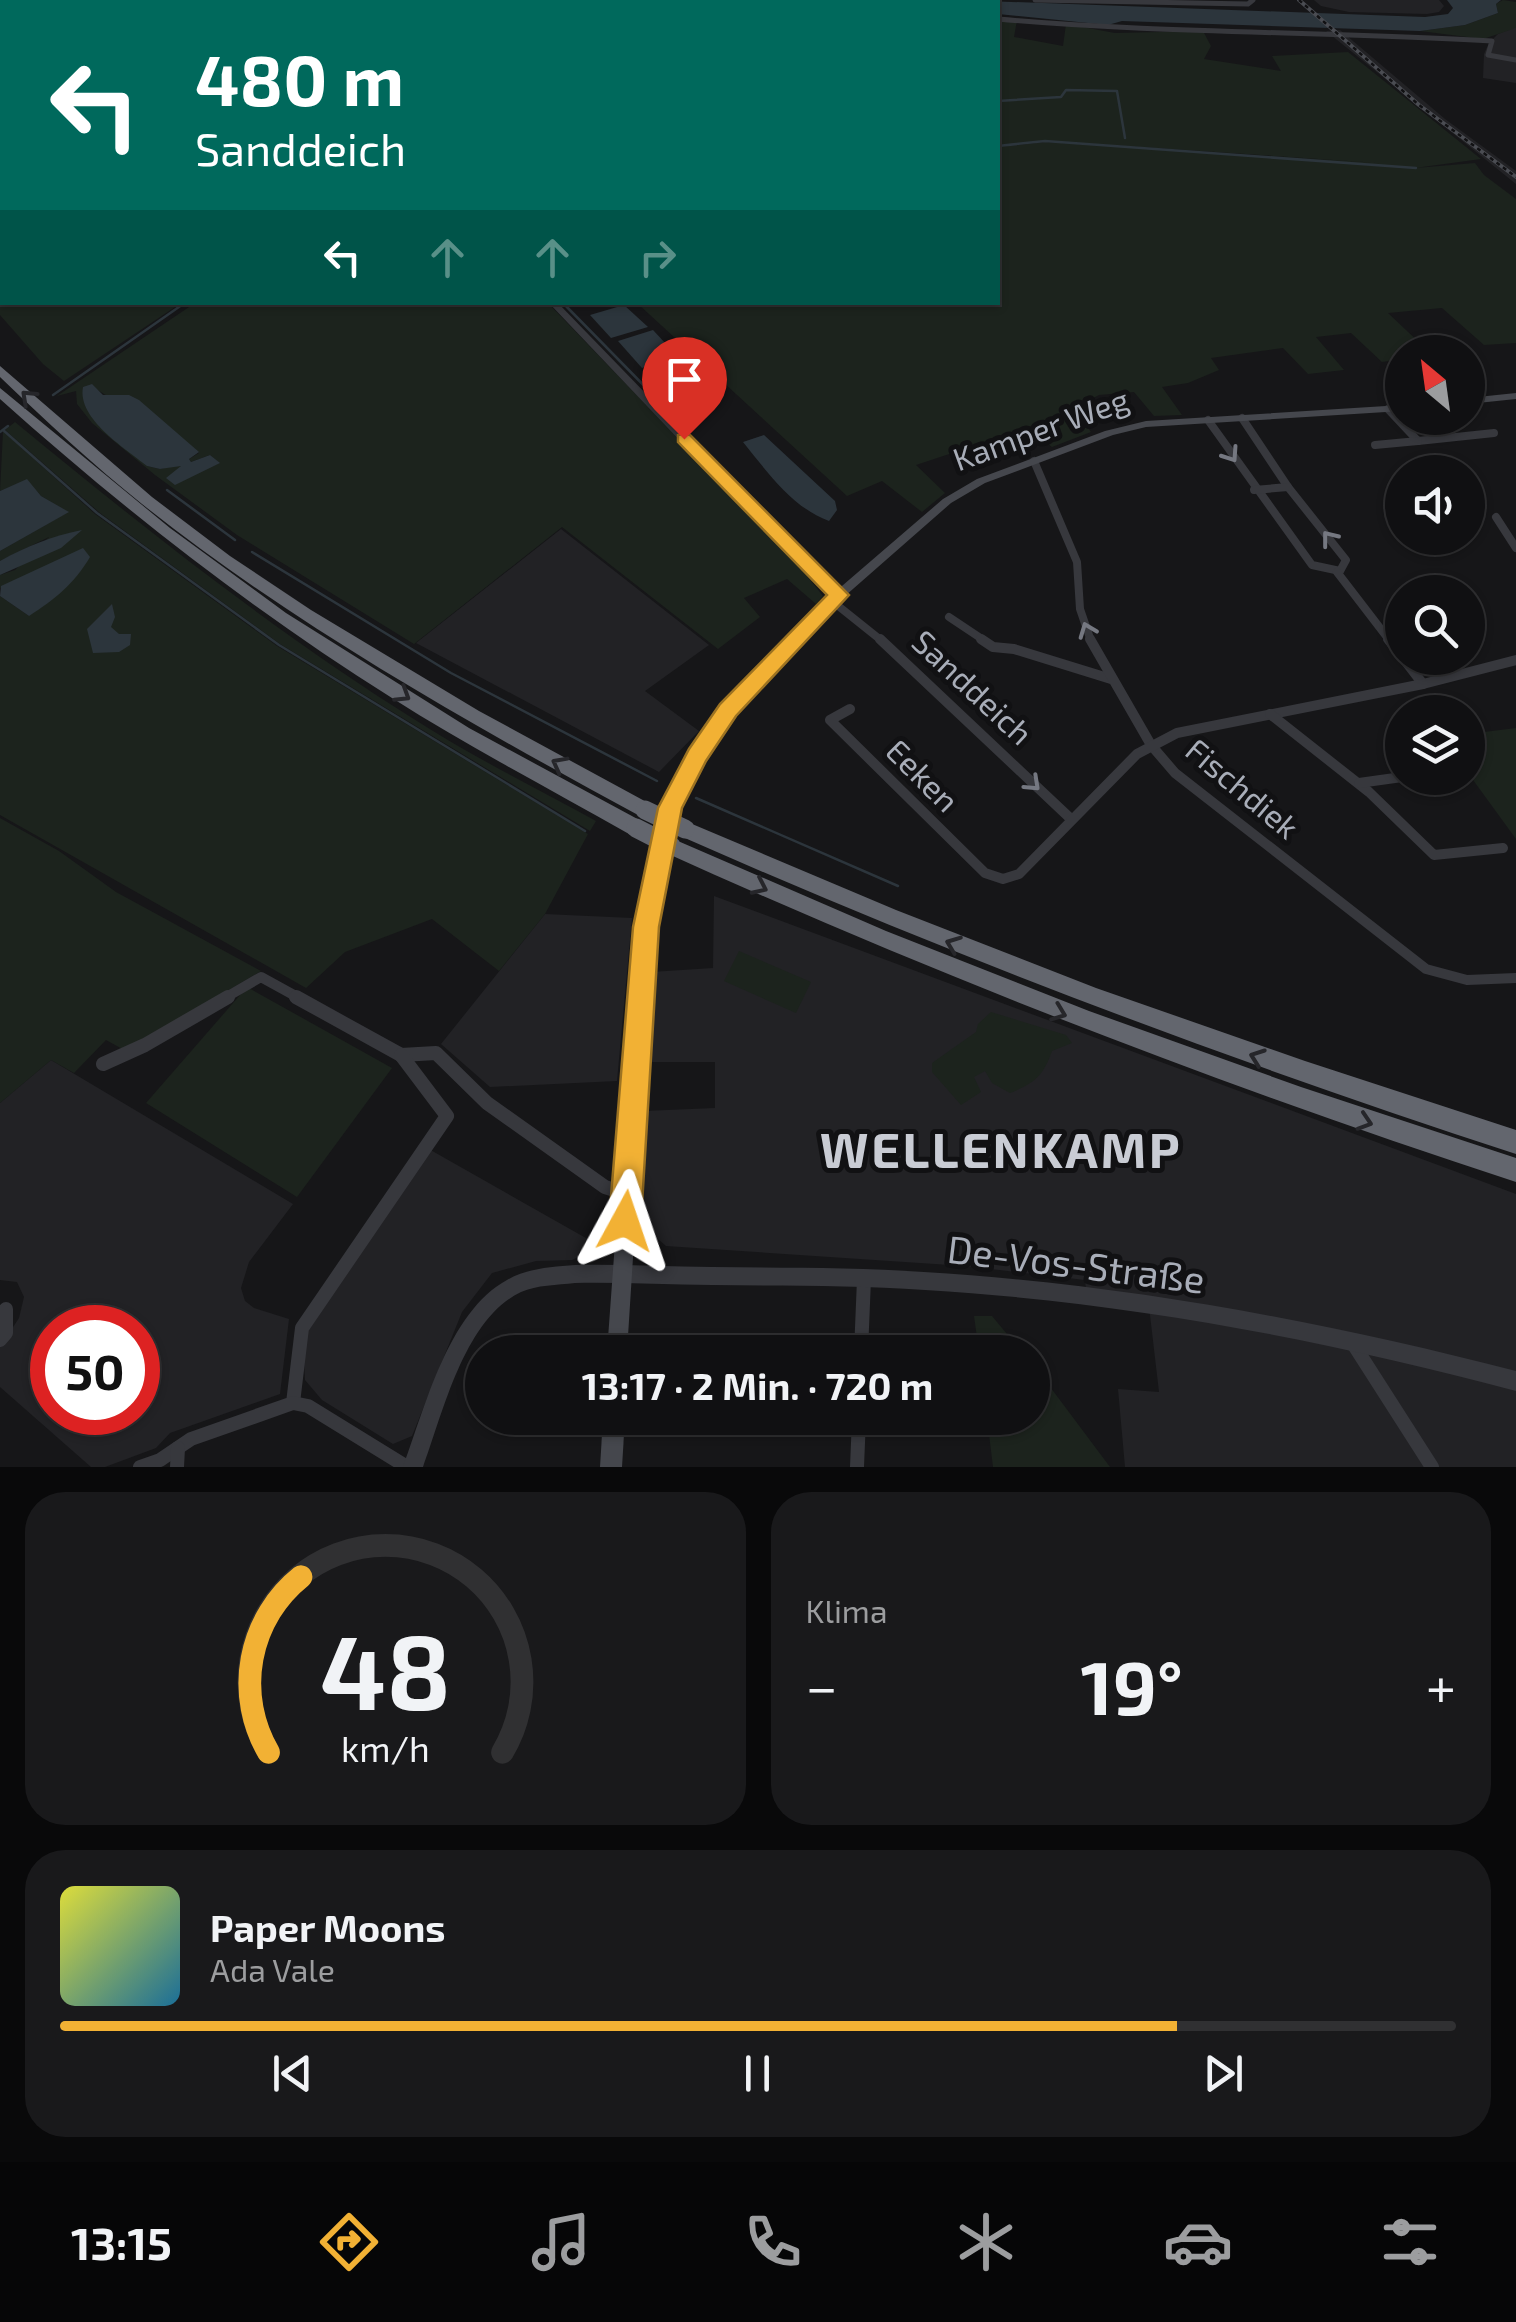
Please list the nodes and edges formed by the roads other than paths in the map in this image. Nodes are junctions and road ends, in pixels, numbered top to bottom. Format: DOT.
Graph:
graph roads {
  1 [pos="1035,0"];
  2 [pos="1155,1"];
  3 [pos="1250,2"];
  4 [pos="1000,18"];
  5 [pos="1516,60"];
  6 [pos="555,305"];
  7 [pos="0,370"];
  8 [pos="0,392"];
  9 [pos="1516,396"];
  10 [pos="1485,399"];
  11 [pos="1385,409"];
  12 [pos="1242,418"];
  13 [pos="1208,420"];
  14 [pos="1494,434"];
  15 [pos="1412,435"];
  16 [pos="1418,441"];
  17 [pos="1375,445"];
  18 [pos="1034,461"];
  19 [pos="1288,487"];
  20 [pos="1254,490"];
  21 [pos="1496,517"];
  22 [pos="1516,548"];
  23 [pos="1336,572"];
  24 [pos="835,598"];
  25 [pos="950,617"];
  26 [pos="1385,634"];
  27 [pos="1516,660"];
  28 [pos="1416,675"];
  29 [pos="1111,679"];
  30 [pos="1423,684"];
  31 [pos="850,709"];
  32 [pos="1270,714"];
  33 [pos="1151,745"];
  34 [pos="1385,780"];
  35 [pos="1359,783"];
  36 [pos="641,819"];
  37 [pos="1071,819"];
  38 [pos="678,838"];
  39 [pos="1504,848"];
  40 [pos="1516,978"];
  41 [pos="401,1054"];
  42 [pos="103,1064"];
  43 [pos="1516,1142"];
  44 [pos="1516,1170"];
  45 [pos="627,1194"];
  46 [pos="620,1275"];
  47 [pos="864,1279"];
  48 [pos="6,1309"];
  49 [pos="618,1335"];
  50 [pos="862,1335"];
  51 [pos="0,1340"];
  52 [pos="1352,1341"];
  53 [pos="1516,1381"];
  54 [pos="293,1403"];
  55 [pos="613,1435"];
  56 [pos="858,1435"];
  57 [pos="178,1448"];
  58 [pos="140,1467"];
  59 [pos="177,1467"];
  60 [pos="410,1467"];
  61 [pos="611,1467"];
  62 [pos="857,1467"];
  63 [pos="1432,1467"];
  1 -- 2 [label="street"];
  2 -- 3 [label="street"];
  4 -- 5 [label="street"];
  6 -- 24 [label="street, Sanddeich"];
  36 -- 7 [label="highway, one-way"];
  8 -- 36 [label="highway, one-way"];
  9 -- 10 [label="main road"];
  11 -- 12 [label="main road, Kamper Weg"];
  12 -- 13 [label="main road, Kamper Weg"];
  12 -- 19 [label="street"];
  13 -- 18 [label="main road, Kamper Weg"];
  13 -- 20 [label="street, one-way"];
  14 -- 16 [label="street"];
  15 -- 16 [label="street"];
  16 -- 17 [label="street"];
  18 -- 24 [label="main road, Kamper Weg"];
  29 -- 18 [label="street, Fischdiek, one-way"];
  19 -- 20 [label="street"];
  23 -- 19 [label="street, one-way"];
  20 -- 23 [label="street"];
  21 -- 22 [label="street"];
  23 -- 26 [label="street"];
  24 -- 37 [label="street, Sanddeich, one-way"];
  24 -- 45 [label="main road, Kamper Weg"];
  25 -- 29 [label="street"];
  27 -- 30 [label="street"];
  28 -- 30 [label="street"];
  29 -- 33 [label="street, Fischdiek"];
  30 -- 32 [label="street"];
  31 -- 37 [label="street, Eeken"];
  32 -- 33 [label="street"];
  32 -- 35 [label="street"];
  33 -- 37 [label="street"];
  33 -- 40 [label="street, Fischdiek"];
  34 -- 35 [label="street"];
  35 -- 39 [label="street"];
  36 -- 38 [label="highway, bridge"];
  43 -- 38 [label="highway, one-way"];
  38 -- 44 [label="highway, one-way"];
  41 -- 42 [label="street"];
  41 -- 45 [label="street"];
  41 -- 54 [label="street"];
  45 -- 46 [label="main road, Kamper Weg"];
  46 -- 47 [label="street, De-Vos-Straße"];
  46 -- 49 [label="main road, Kamper Weg"];
  46 -- 60 [label="street, De-Vos-Straße"];
  47 -- 50 [label="street"];
  47 -- 52 [label="street, De-Vos-Straße"];
  48 -- 51 [label="street"];
  52 -- 53 [label="street, De-Vos-Straße"];
  52 -- 63 [label="street"];
  54 -- 57 [label="street"];
  54 -- 60 [label="street"];
  55 -- 61 [label="main road"];
  56 -- 62 [label="street"];
  57 -- 58 [label="street"];
  57 -- 59 [label="street"];
}
